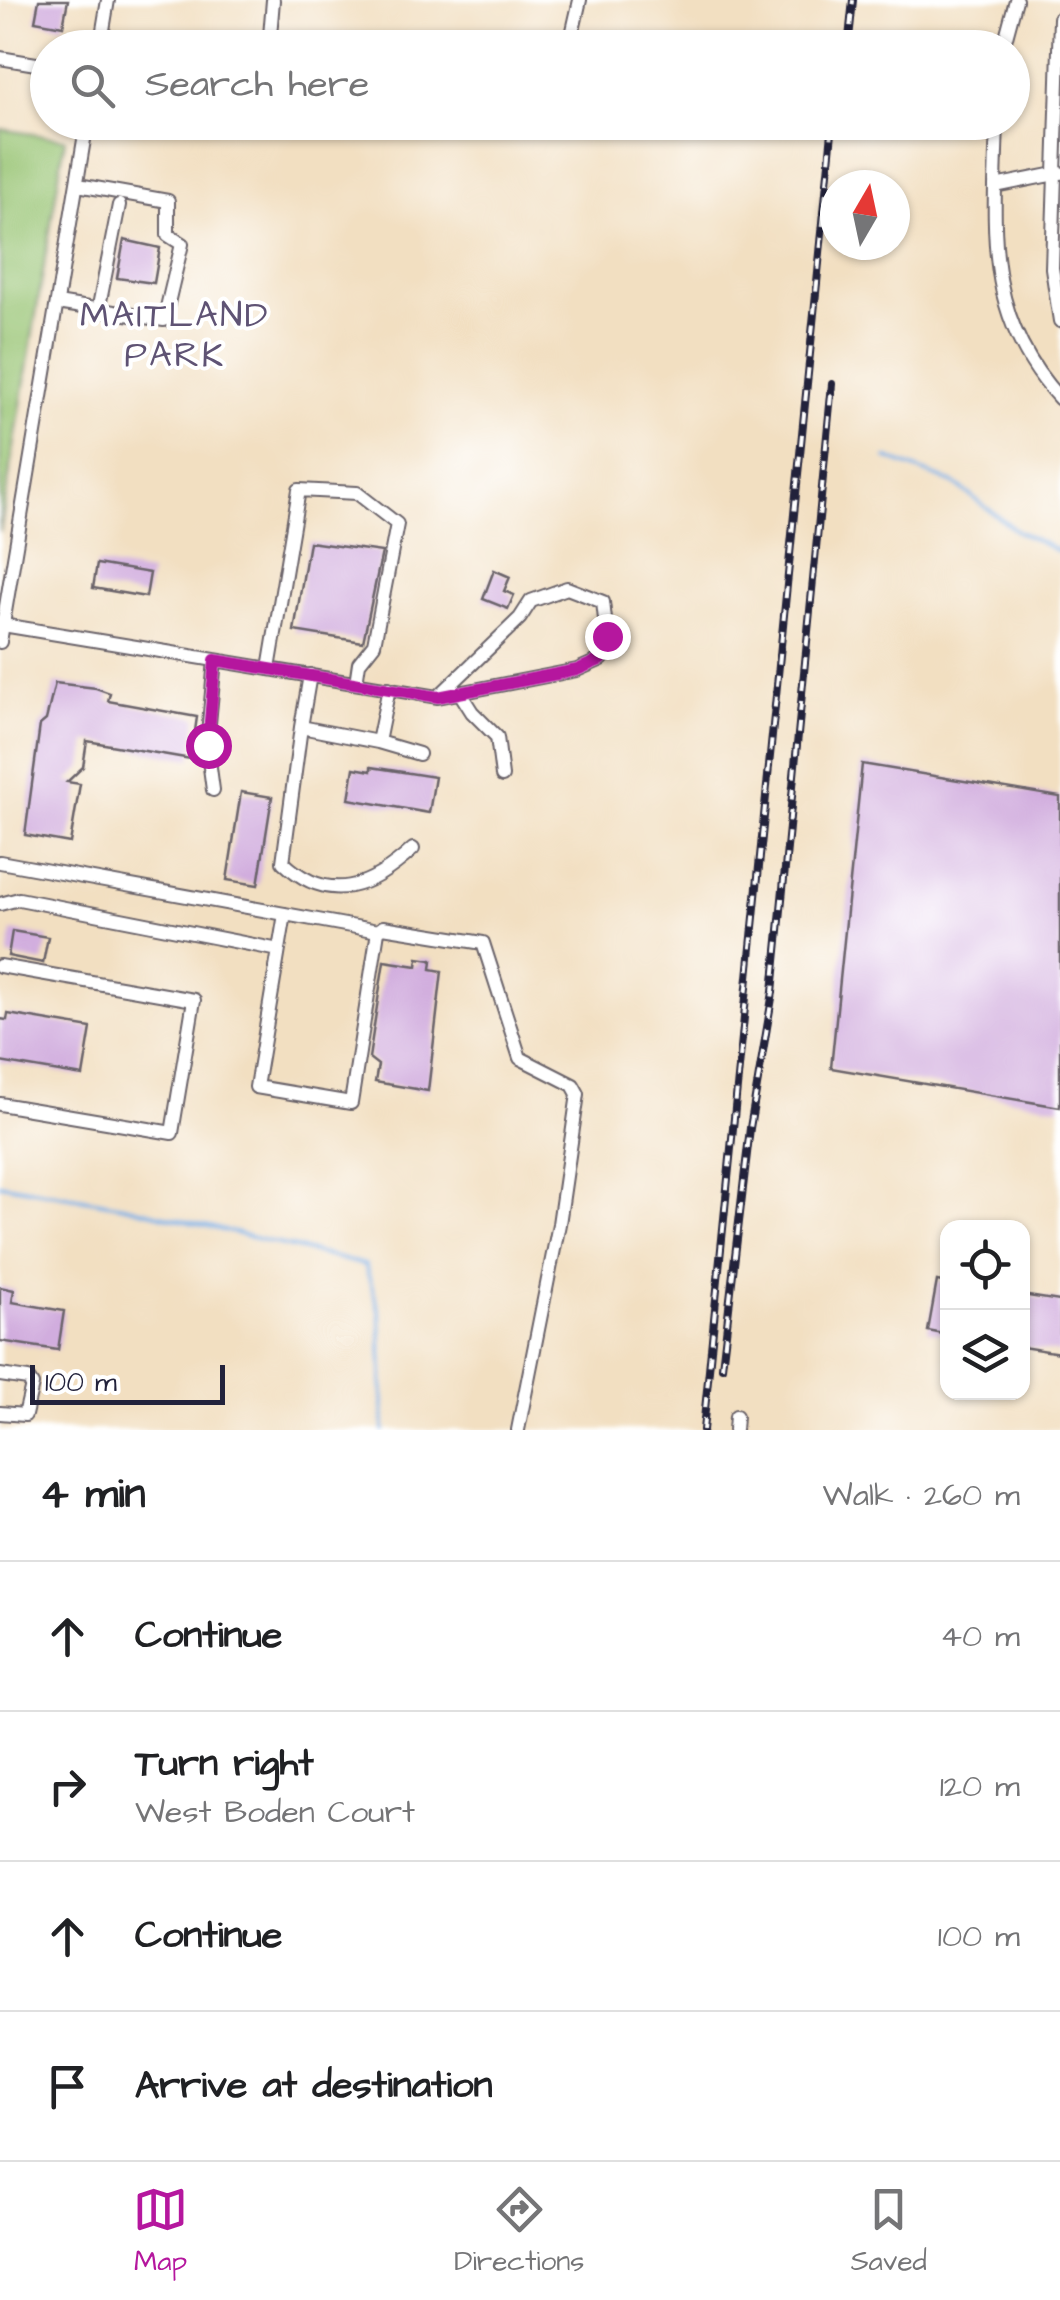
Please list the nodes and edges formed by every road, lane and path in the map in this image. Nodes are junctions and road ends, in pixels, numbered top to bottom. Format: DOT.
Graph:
graph roads {
  1 [pos="108,0"];
  2 [pos="273,0"];
  3 [pos="580,0"];
  4 [pos="1016,0"];
  5 [pos="1060,18"];
  6 [pos="103,30"];
  7 [pos="270,30"];
  8 [pos="573,30"];
  9 [pos="1008,30"];
  10 [pos="0,58"];
  11 [pos="30,63"];
  12 [pos="85,140"];
  13 [pos="997,140"];
  14 [pos="1057,174"];
  15 [pos="78,184"];
  16 [pos="996,186"];
  17 [pos="119,206"];
  18 [pos="57,303"];
  19 [pos="99,306"];
  20 [pos="1060,321"];
  21 [pos="1060,399"];
  22 [pos="3,625"];
  23 [pos="0,642"];
  24 [pos="215,660"];
  25 [pos="269,668"];
  26 [pos="310,676"];
  27 [pos="356,683"];
  28 [pos="388,688"];
  29 [pos="460,693"];
  30 [pos="438,697"];
  31 [pos="301,727"];
  32 [pos="378,742"];
  33 [pos="420,754"];
  34 [pos="502,776"];
  35 [pos="214,790"];
  36 [pos="413,850"];
  37 [pos="0,862"];
  38 [pos="0,904"];
  39 [pos="285,914"];
  40 [pos="378,931"];
  41 [pos="279,950"];
  42 [pos="0,966"];
  43 [pos="0,1104"];
  44 [pos="0,1375"];
  45 [pos="0,1412"];
  46 [pos="518,1430"];
  1 -- 6 [label="street"];
  2 -- 7 [label="street"];
  3 -- 8 [label="street"];
  4 -- 9 [label="street"];
  5 -- 14 [label="street"];
  10 -- 11 [label="street"];
  12 -- 15 [label="street"];
  13 -- 16 [label="street"];
  14 -- 16 [label="street"];
  14 -- 20 [label="street"];
  15 -- 18 [label="street"];
  15 -- 19 [label="street"];
  16 -- 21 [label="street"];
  17 -- 19 [label="street"];
  18 -- 19 [label="street"];
  18 -- 22 [label="street"];
  22 -- 23 [label="street"];
  22 -- 24 [label="street"];
  24 -- 25 [label="street"];
  24 -- 35 [label="street"];
  25 -- 26 [label="street"];
  25 -- 27 [label="street"];
  26 -- 27 [label="street"];
  26 -- 31 [label="street"];
  27 -- 28 [label="street"];
  28 -- 30 [label="street"];
  28 -- 32 [label="street"];
  29 -- 30 [label="street"];
  29 -- 30 [label="street"];
  29 -- 34 [label="street"];
  31 -- 32 [label="street"];
  31 -- 36 [label="street"];
  32 -- 33 [label="street"];
  37 -- 39 [label="street"];
  38 -- 41 [label="street"];
  39 -- 40 [label="street"];
  39 -- 41 [label="street"];
  40 -- 41 [label="street"];
  40 -- 46 [label="street"];
  42 -- 43 [label="street"];
  44 -- 45 [label="street"];
}
